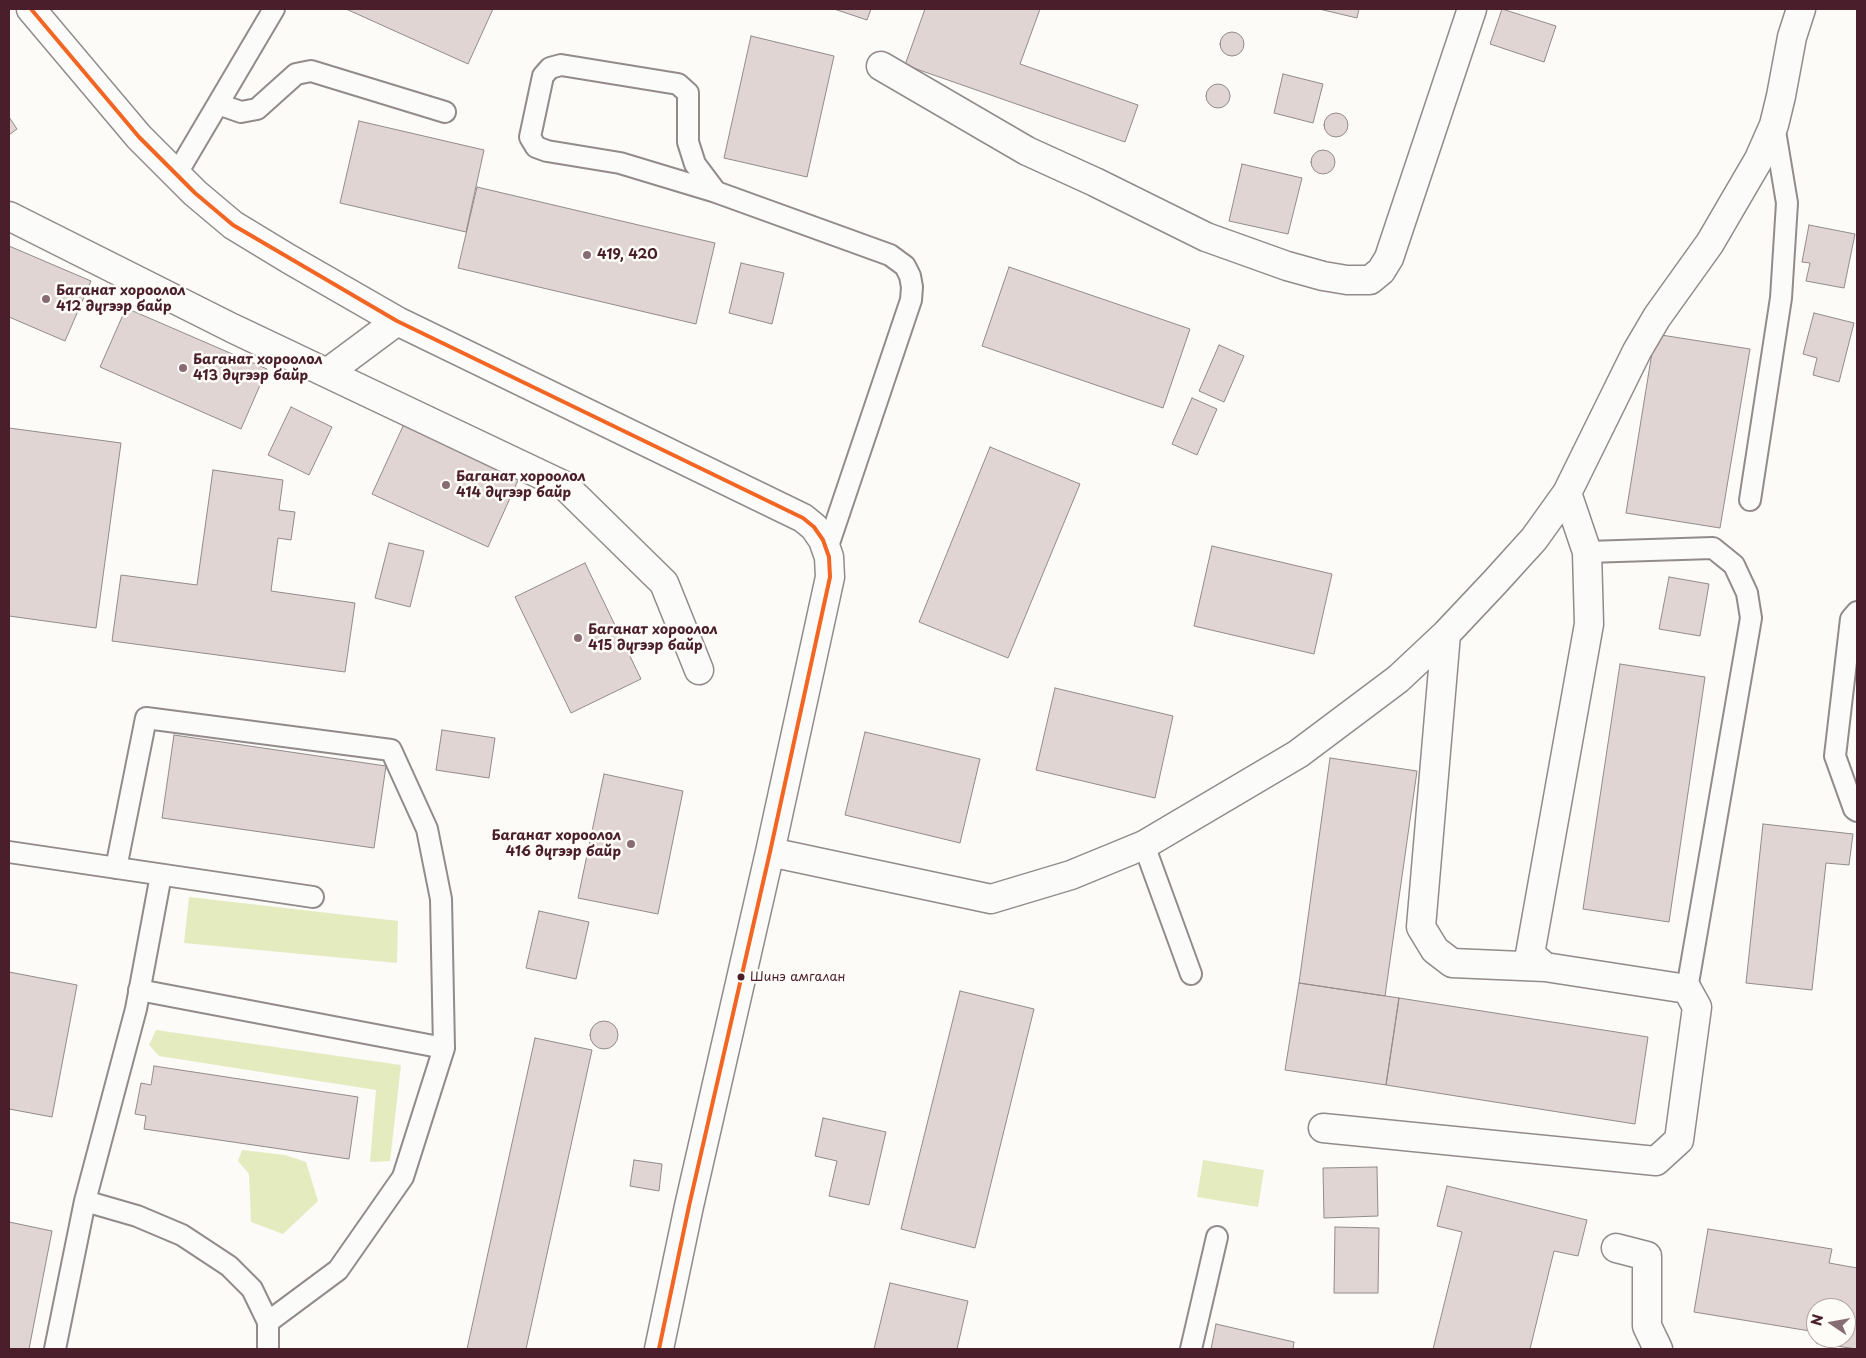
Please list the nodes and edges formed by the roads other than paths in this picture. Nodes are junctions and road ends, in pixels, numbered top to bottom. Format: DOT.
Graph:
graph roads {
  1 [pos="31,9"];
  2 [pos="274,9"];
  3 [pos="1472,9"];
  4 [pos="1801,9"];
  5 [pos="881,66"];
  6 [pos="218,104"];
  7 [pos="444,112"];
  8 [pos="1774,125"];
  9 [pos="176,175"];
  10 [pos="716,192"];
  11 [pos="9,216"];
  12 [pos="397,321"];
  13 [pos="327,373"];
  14 [pos="1567,493"];
  15 [pos="1750,500"];
  16 [pos="827,549"];
  17 [pos="1587,552"];
  18 [pos="1857,612"];
  19 [pos="1446,634"];
  20 [pos="699,670"];
  21 [pos="1857,811"];
  22 [pos="1144,845"];
  23 [pos="9,852"];
  24 [pos="770,852"];
  25 [pos="116,868"];
  26 [pos="161,875"];
  27 [pos="313,897"];
  28 [pos="1545,967"];
  29 [pos="1191,974"];
  30 [pos="1687,989"];
  31 [pos="139,990"];
  32 [pos="444,1048"];
  33 [pos="1323,1128"];
  34 [pos="85,1201"];
  35 [pos="1217,1237"];
  36 [pos="1616,1248"];
  37 [pos="268,1322"];
  38 [pos="56,1349"];
  39 [pos="268,1349"];
  40 [pos="659,1349"];
  41 [pos="1191,1349"];
  42 [pos="1658,1349"];
  1 -- 9 [label="street"];
  2 -- 6 [label="lane"];
  3 -- 5 [label="street"];
  4 -- 8 [label="street"];
  6 -- 7 [label="lane"];
  6 -- 9 [label="lane"];
  8 -- 14 [label="street"];
  8 -- 15 [label="lane"];
  9 -- 12 [label="street"];
  10 -- 10 [label="lane"];
  10 -- 16 [label="lane"];
  11 -- 13 [label="street"];
  12 -- 13 [label="street"];
  12 -- 16 [label="street"];
  13 -- 20 [label="street"];
  14 -- 17 [label="street"];
  14 -- 19 [label="street"];
  16 -- 24 [label="street"];
  17 -- 28 [label="street"];
  17 -- 30 [label="lane"];
  18 -- 21 [label="lane"];
  19 -- 22 [label="street"];
  19 -- 28 [label="street"];
  22 -- 24 [label="street"];
  22 -- 29 [label="lane"];
  23 -- 25 [label="lane"];
  24 -- 40 [label="street"];
  25 -- 26 [label="lane"];
  25 -- 32 [label="lane"];
  26 -- 27 [label="lane"];
  26 -- 31 [label="lane"];
  28 -- 30 [label="street"];
  30 -- 33 [label="street"];
  31 -- 32 [label="lane"];
  31 -- 34 [label="lane"];
  32 -- 37 [label="lane"];
  34 -- 37 [label="lane"];
  34 -- 38 [label="lane"];
  35 -- 41 [label="lane"];
  36 -- 42 [label="street"];
  37 -- 39 [label="lane"];
}
